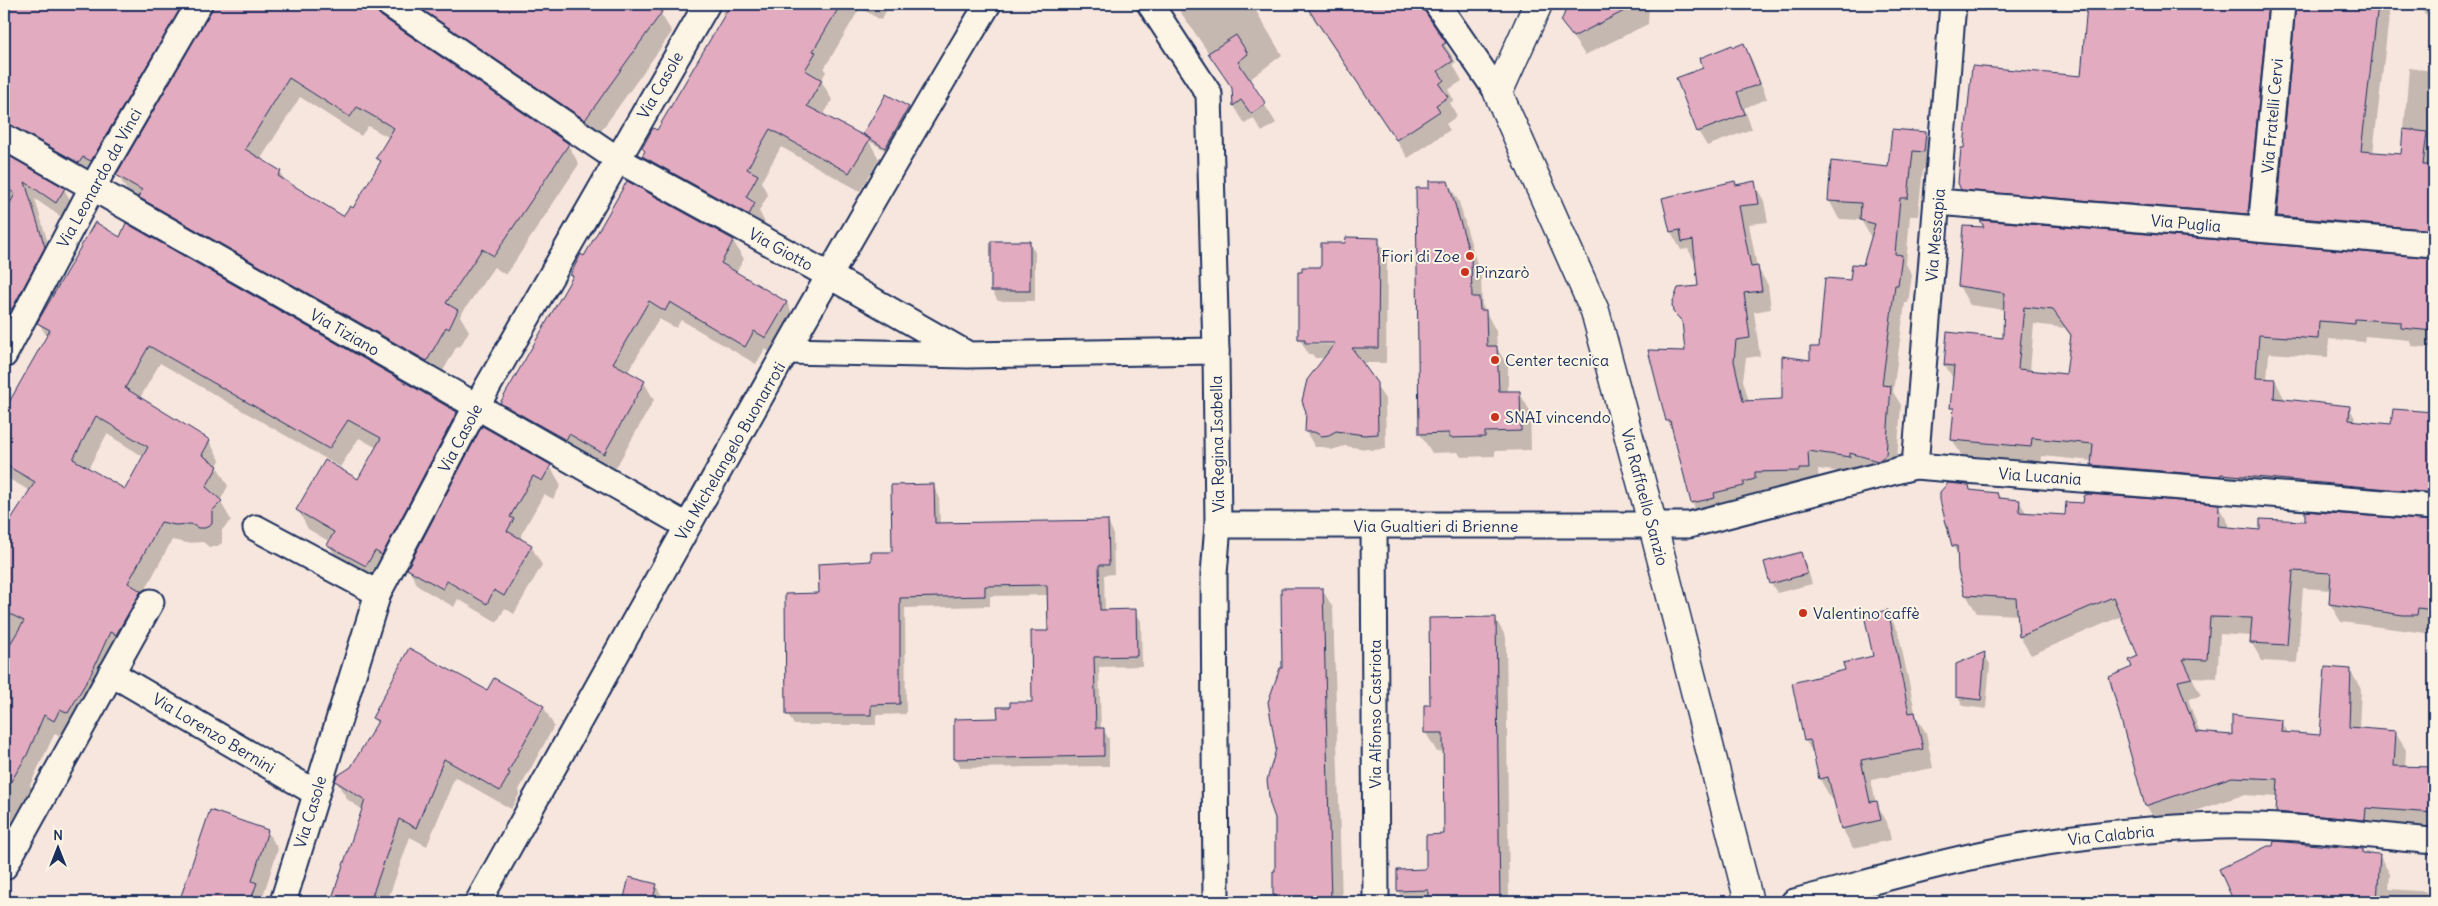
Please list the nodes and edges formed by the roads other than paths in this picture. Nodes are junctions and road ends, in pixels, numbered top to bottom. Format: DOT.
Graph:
graph roads {
  1 [pos="199,4"];
  2 [pos="389,4"];
  3 [pos="707,4"];
  4 [pos="988,4"];
  5 [pos="1150,4"];
  6 [pos="1437,4"];
  7 [pos="1538,4"];
  8 [pos="1953,4"];
  9 [pos="2282,4"];
  10 [pos="1498,93"];
  11 [pos="4,137"];
  12 [pos="617,159"];
  13 [pos="92,188"];
  14 [pos="1938,202"];
  15 [pos="2261,229"];
  16 [pos="2434,244"];
  17 [pos="830,276"];
  18 [pos="787,351"];
  19 [pos="1216,351"];
  20 [pos="4,355"];
  21 [pos="969,355"];
  22 [pos="476,407"];
  23 [pos="1915,466"];
  24 [pos="2434,507"];
  25 [pos="1218,525"];
  26 [pos="687,526"];
  27 [pos="1374,526"];
  28 [pos="1654,526"];
  29 [pos="256,528"];
  30 [pos="378,593"];
  31 [pos="150,602"];
  32 [pos="111,673"];
  33 [pos="316,793"];
  34 [pos="2434,841"];
  35 [pos="4,867"];
  36 [pos="283,902"];
  37 [pos="478,902"];
  38 [pos="1216,902"];
  39 [pos="1376,902"];
  40 [pos="1749,902"];
  41 [pos="1794,902"];
  1 -- 13 [label="street, Via Leonardo da Vinci"];
  2 -- 12 [label="street, Via Giotto"];
  3 -- 12 [label="street, Via Casole"];
  4 -- 17 [label="street, Via Michelangelo Buonarroti"];
  5 -- 19 [label="street, Via Regina Isabella"];
  6 -- 10 [label="street, Via Raffaello Sanzio"];
  7 -- 10 [label="street"];
  8 -- 14 [label="street, Via Messapia"];
  9 -- 15 [label="street, Via Fratelli Cervi"];
  10 -- 28 [label="street, Via Raffaello Sanzio"];
  11 -- 13 [label="street, Via Tiziano"];
  12 -- 17 [label="street, Via Giotto"];
  12 -- 22 [label="street, Via Casole"];
  13 -- 20 [label="street, Via Leonardo da Vinci"];
  13 -- 22 [label="street, Via Tiziano"];
  14 -- 15 [label="street, Via Puglia"];
  14 -- 23 [label="street, Via Messapia"];
  15 -- 16 [label="street, Via Puglia"];
  17 -- 18 [label="street, Via Michelangelo Buonarroti"];
  17 -- 21 [label="street, Via Giotto"];
  18 -- 21 [label="street"];
  18 -- 26 [label="street, Via Michelangelo Buonarroti"];
  19 -- 21 [label="street"];
  19 -- 25 [label="street, Via Regina Isabella"];
  22 -- 26 [label="street, Via Tiziano"];
  22 -- 30 [label="street, Via Casole"];
  23 -- 24 [label="street, Via Lucania"];
  23 -- 28 [label="street, Via Lucania"];
  25 -- 27 [label="street, Via Gualtieri di Brienne"];
  25 -- 38 [label="street, Via Regina Isabella"];
  26 -- 37 [label="street, Via Michelangelo Buonarroti"];
  27 -- 28 [label="street, Via Gualtieri di Brienne"];
  27 -- 39 [label="street, Via Alfonso Castriota"];
  28 -- 40 [label="street, Via Raffaello Sanzio"];
  29 -- 30 [label="street"];
  30 -- 33 [label="street, Via Casole"];
  31 -- 32 [label="street"];
  32 -- 33 [label="street, Via Lorenzo Bernini"];
  32 -- 35 [label="street"];
  33 -- 36 [label="street, Via Casole"];
  34 -- 41 [label="street, Via Calabria"];
}
